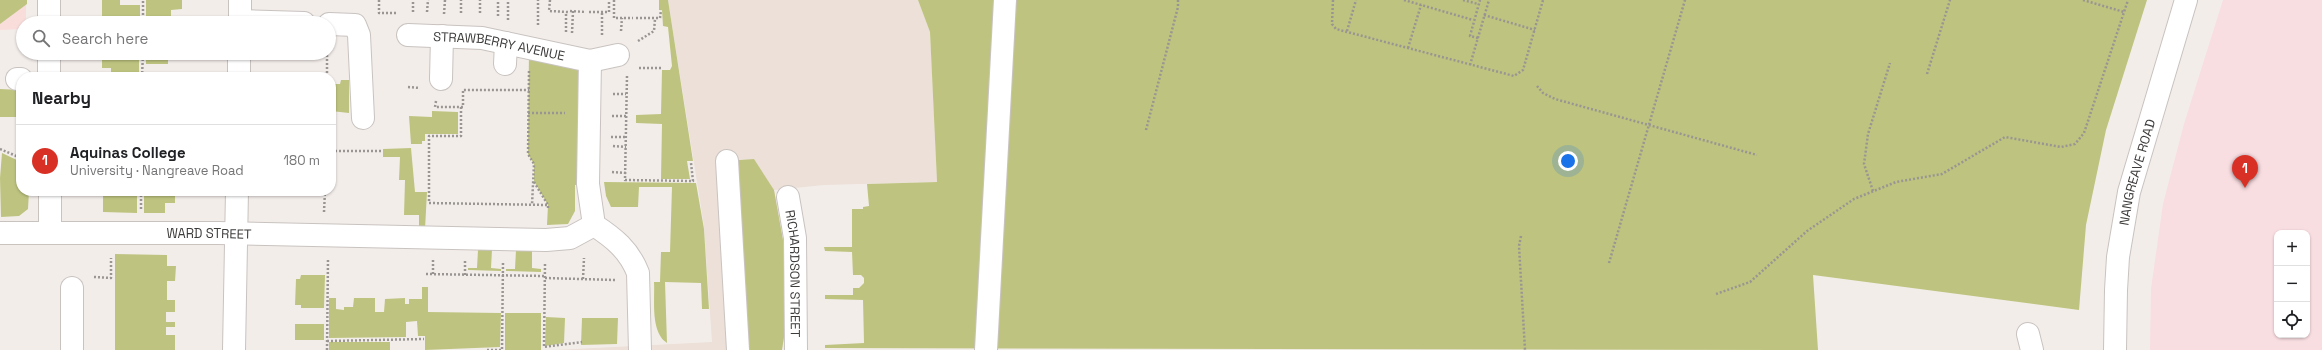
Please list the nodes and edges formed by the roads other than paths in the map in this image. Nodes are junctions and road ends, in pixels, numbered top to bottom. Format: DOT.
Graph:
graph roads {
  1 [pos="49,0"];
  2 [pos="1005,0"];
  3 [pos="2186,0"];
  4 [pos="49,16"];
  5 [pos="336,24"];
  6 [pos="408,35"];
  7 [pos="442,36"];
  8 [pos="506,42"];
  9 [pos="627,59"];
  10 [pos="49,60"];
  11 [pos="240,60"];
  12 [pos="590,61"];
  13 [pos="505,64"];
  14 [pos="49,72"];
  15 [pos="239,72"];
  16 [pos="433,87"];
  17 [pos="363,118"];
  18 [pos="727,161"];
  19 [pos="50,196"];
  20 [pos="237,196"];
  21 [pos="788,197"];
  22 [pos="594,226"];
  23 [pos="50,232"];
  24 [pos="0,233"];
  25 [pos="236,234"];
  26 [pos="80,283"];
  27 [pos="72,350"];
  28 [pos="234,350"];
  29 [pos="640,350"];
  30 [pos="738,350"];
  31 [pos="796,350"];
  32 [pos="986,350"];
  33 [pos="2116,350"];
  1 -- 4 [label="street"];
  2 -- 32 [label="street"];
  3 -- 33 [label="street, NANGREAVE ROAD"];
  5 -- 17 [label="street"];
  6 -- 7 [label="street, STRAWBERRY AVENUE"];
  7 -- 8 [label="street, STRAWBERRY AVENUE"];
  7 -- 16 [label="street"];
  8 -- 12 [label="street, STRAWBERRY AVENUE"];
  8 -- 13 [label="street"];
  9 -- 12 [label="street, STRAWBERRY AVENUE"];
  10 -- 14 [label="street"];
  11 -- 15 [label="street"];
  12 -- 22 [label="street"];
  18 -- 30 [label="street"];
  19 -- 23 [label="street"];
  20 -- 25 [label="street"];
  21 -- 31 [label="street, RICHARDSON STREET"];
  22 -- 25 [label="street, WARD STREET"];
  22 -- 29 [label="street"];
  23 -- 24 [label="street, WARD STREET"];
  23 -- 25 [label="street, WARD STREET"];
  25 -- 28 [label="street"];
  26 -- 27 [label="street"];
}
